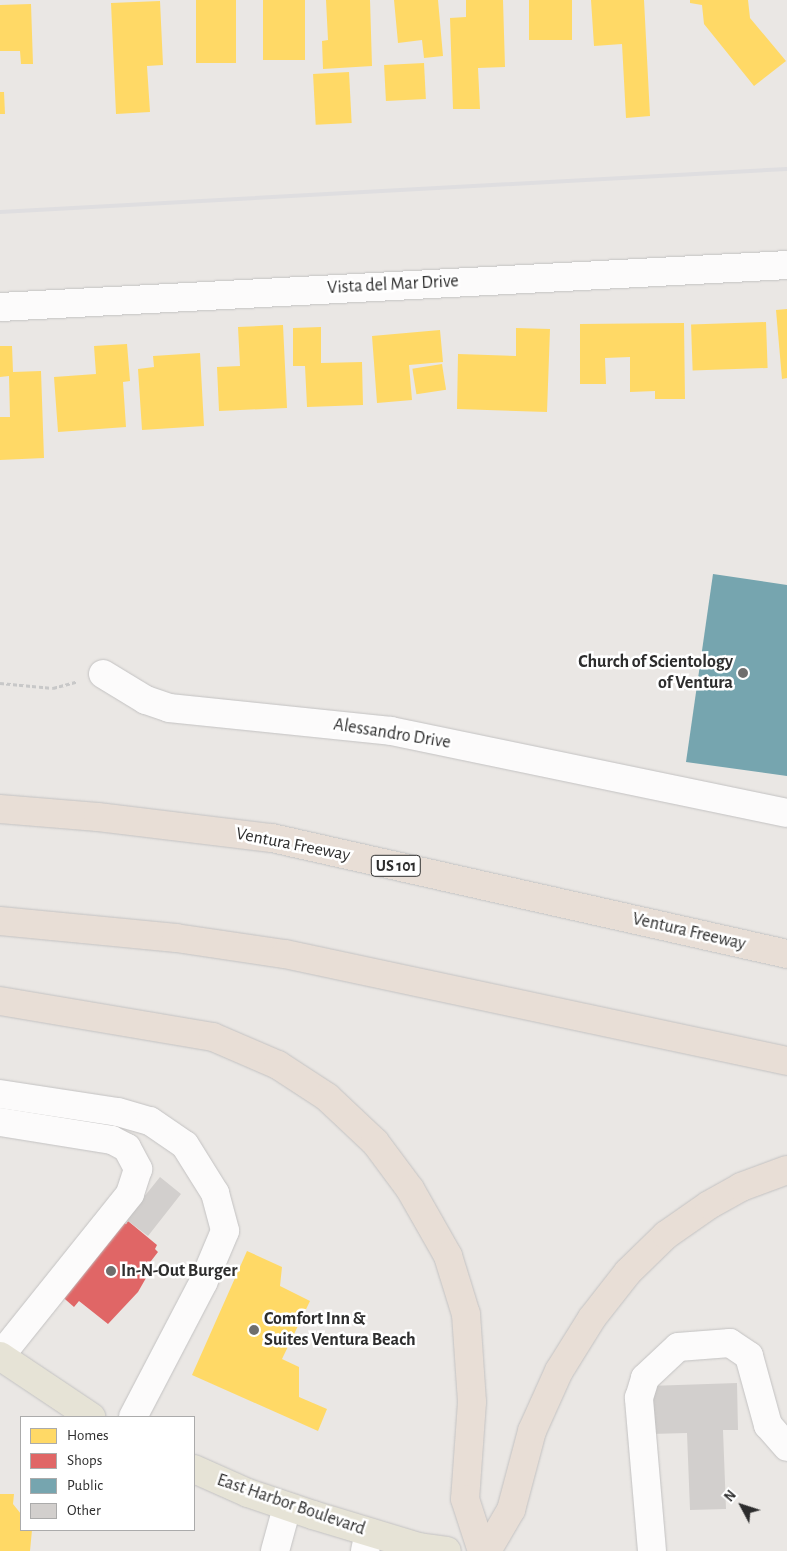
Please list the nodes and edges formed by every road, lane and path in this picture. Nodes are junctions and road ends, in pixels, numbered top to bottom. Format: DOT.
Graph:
graph roads {
  1 [pos="787,265"];
  2 [pos="0,307"];
  3 [pos="103,674"];
  4 [pos="0,684"];
  5 [pos="0,809"];
  6 [pos="787,813"];
  7 [pos="0,921"];
  8 [pos="787,954"];
  9 [pos="0,1001"];
  10 [pos="787,1061"];
  11 [pos="0,1094"];
  12 [pos="0,1122"];
  13 [pos="787,1170"];
  14 [pos="0,1356"];
  15 [pos="90,1416"];
  16 [pos="134,1416"];
  17 [pos="787,1447"];
  18 [pos="195,1469"];
  19 [pos="287,1507"];
  20 [pos="367,1542"];
  21 [pos="275,1551"];
  22 [pos="447,1551"];
  23 [pos="482,1551"];
  24 [pos="488,1551"];
  25 [pos="652,1551"];
  1 -- 2 [label="street, Vista del Mar Drive"];
  3 -- 4 [label="path"];
  3 -- 6 [label="street, Alessandro Drive"];
  5 -- 8 [label="highway, Ventura Freeway / US 101"];
  7 -- 10 [label="highway"];
  9 -- 23 [label="highway"];
  11 -- 16 [label="street"];
  12 -- 14 [label="street"];
  13 -- 24 [label="highway"];
  14 -- 15 [label="main road"];
  17 -- 25 [label="street"];
  18 -- 19 [label="main road, East Harbor Boulevard"];
  19 -- 20 [label="main road, East Harbor Boulevard"];
  19 -- 21 [label="street"];
  20 -- 22 [label="main road, East Harbor Boulevard"];
}
